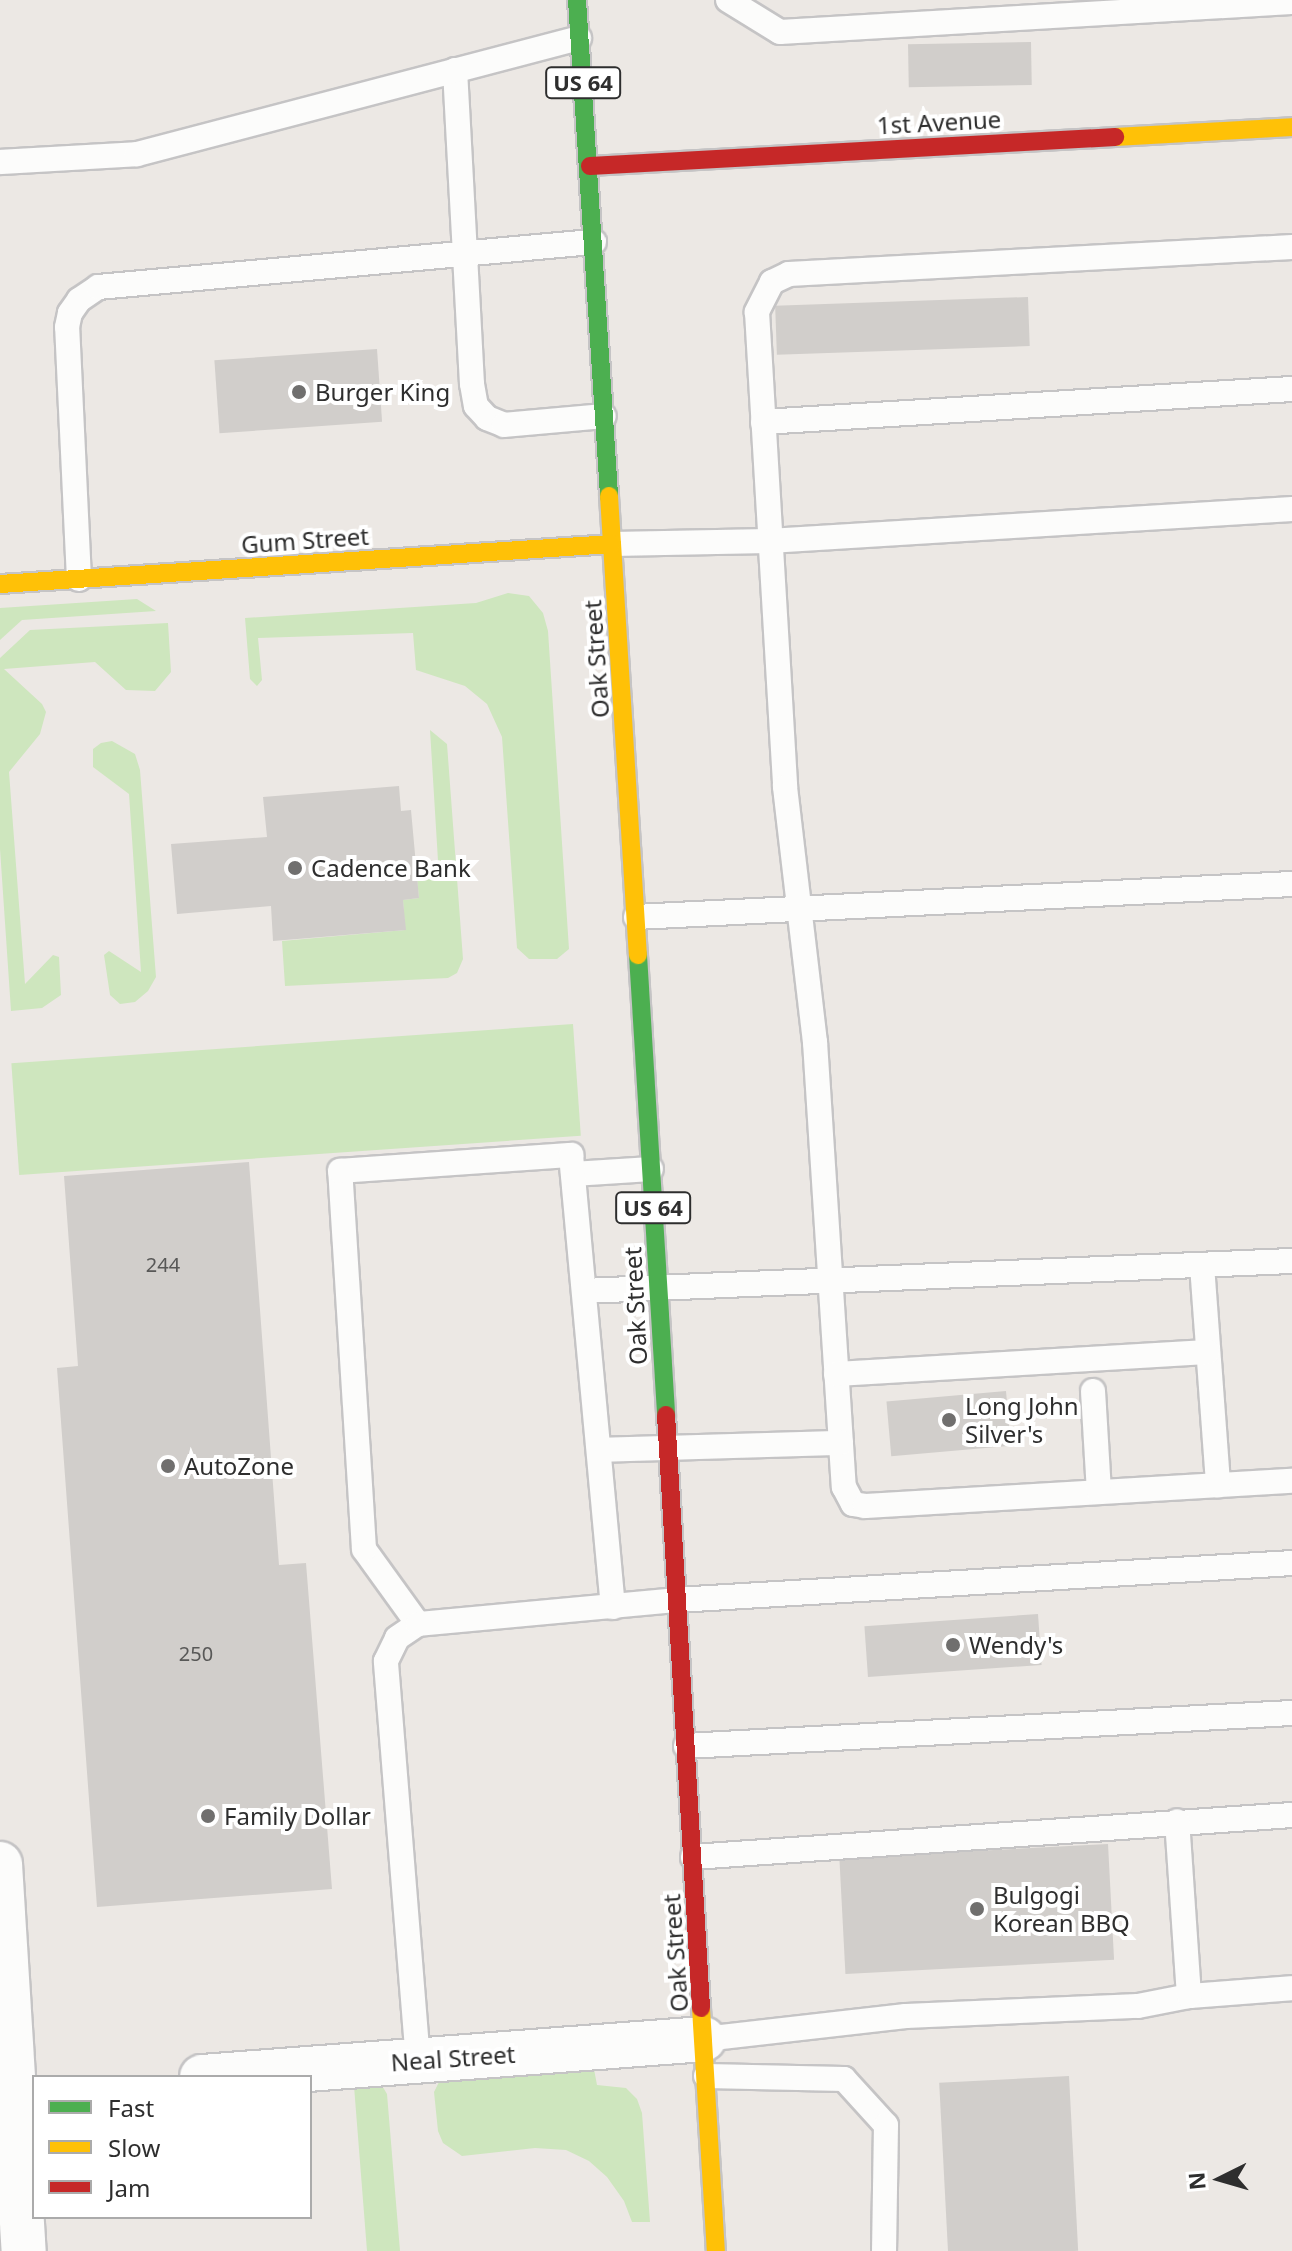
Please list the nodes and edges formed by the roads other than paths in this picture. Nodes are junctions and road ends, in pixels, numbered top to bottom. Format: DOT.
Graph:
graph roads {
  1 [pos="577,0"];
  2 [pos="728,0"];
  3 [pos="1291,1"];
  4 [pos="1116,8"];
  5 [pos="1292,14"];
  6 [pos="579,38"];
  7 [pos="455,70"];
  8 [pos="1292,127"];
  9 [pos="0,162"];
  10 [pos="590,166"];
  11 [pos="594,242"];
  12 [pos="1292,247"];
  13 [pos="467,253"];
  14 [pos="1292,389"];
  15 [pos="604,416"];
  16 [pos="763,422"];
  17 [pos="1292,509"];
  18 [pos="769,541"];
  19 [pos="612,544"];
  20 [pos="79,579"];
  21 [pos="0,584"];
  22 [pos="1292,884"];
  23 [pos="800,909"];
  24 [pos="636,917"];
  25 [pos="651,1169"];
  26 [pos="573,1174"];
  27 [pos="1292,1261"];
  28 [pos="1202,1265"];
  29 [pos="830,1283"];
  30 [pos="658,1288"];
  31 [pos="584,1291"];
  32 [pos="1207,1352"];
  33 [pos="836,1374"];
  34 [pos="1093,1391"];
  35 [pos="841,1443"];
  36 [pos="667,1449"];
  37 [pos="599,1450"];
  38 [pos="1292,1481"];
  39 [pos="1218,1485"];
  40 [pos="1099,1492"];
  41 [pos="1292,1563"];
  42 [pos="677,1600"];
  43 [pos="613,1607"];
  44 [pos="418,1624"];
  45 [pos="1292,1713"];
  46 [pos="686,1746"];
  47 [pos="1292,1815"];
  48 [pos="1177,1821"];
  49 [pos="693,1857"];
  50 [pos="0,1864"];
  51 [pos="1292,1988"];
  52 [pos="1189,1996"];
  53 [pos="705,2058"];
  54 [pos="418,2061"];
  55 [pos="229,2075"];
  56 [pos="16,2091"];
  57 [pos="24,2251"];
  58 [pos="716,2251"];
  59 [pos="884,2251"];
  1 -- 6 [label="main road, US 64"];
  2 -- 4 [label="lane"];
  3 -- 4 [label="lane"];
  3 -- 5 [label="lane"];
  6 -- 7 [label="lane"];
  6 -- 10 [label="main road, US 64"];
  7 -- 9 [label="lane"];
  7 -- 13 [label="lane"];
  8 -- 10 [label="main road, 1st Avenue"];
  10 -- 11 [label="main road, Oak Street / US 64"];
  11 -- 13 [label="lane"];
  11 -- 15 [label="main road, Oak Street / US 64"];
  12 -- 16 [label="lane"];
  13 -- 15 [label="lane"];
  13 -- 20 [label="lane"];
  14 -- 16 [label="lane"];
  15 -- 19 [label="main road, Oak Street / US 64"];
  16 -- 18 [label="lane"];
  17 -- 18 [label="lane"];
  18 -- 19 [label="lane"];
  18 -- 23 [label="lane"];
  19 -- 20 [label="main road, Gum Street"];
  19 -- 24 [label="main road, Oak Street / US 64"];
  20 -- 21 [label="main road, Gum Street"];
  22 -- 23 [label="lane"];
  23 -- 24 [label="lane"];
  23 -- 29 [label="lane"];
  24 -- 25 [label="main road, Oak Street / US 64"];
  25 -- 26 [label="lane"];
  25 -- 30 [label="main road, Oak Street / US 64"];
  26 -- 31 [label="lane"];
  26 -- 44 [label="lane"];
  27 -- 28 [label="lane"];
  28 -- 29 [label="lane"];
  28 -- 32 [label="lane"];
  29 -- 30 [label="lane"];
  29 -- 33 [label="lane"];
  30 -- 31 [label="lane"];
  30 -- 36 [label="main road, Oak Street / US 64"];
  31 -- 37 [label="lane"];
  32 -- 33 [label="lane"];
  32 -- 39 [label="lane"];
  33 -- 35 [label="lane"];
  34 -- 40 [label="lane"];
  35 -- 36 [label="lane"];
  35 -- 40 [label="lane"];
  36 -- 37 [label="lane"];
  36 -- 42 [label="main road, Oak Street / US 64"];
  37 -- 43 [label="lane"];
  38 -- 39 [label="lane"];
  39 -- 40 [label="lane"];
  41 -- 42 [label="lane"];
  42 -- 43 [label="lane"];
  42 -- 46 [label="main road, Oak Street / US 64"];
  43 -- 44 [label="lane"];
  44 -- 54 [label="lane"];
  45 -- 46 [label="lane"];
  46 -- 49 [label="main road, Oak Street / US 64"];
  47 -- 48 [label="lane"];
  48 -- 49 [label="lane"];
  48 -- 52 [label="lane"];
  49 -- 53 [label="main road, Oak Street / US 64"];
  50 -- 56 [label="street"];
  51 -- 52 [label="lane"];
  52 -- 53 [label="lane"];
  53 -- 54 [label="street, Neal Street"];
  53 -- 58 [label="main road, Oak Street / US 64"];
  53 -- 59 [label="lane"];
  54 -- 55 [label="street, Neal Street"];
  56 -- 57 [label="street"];
}
